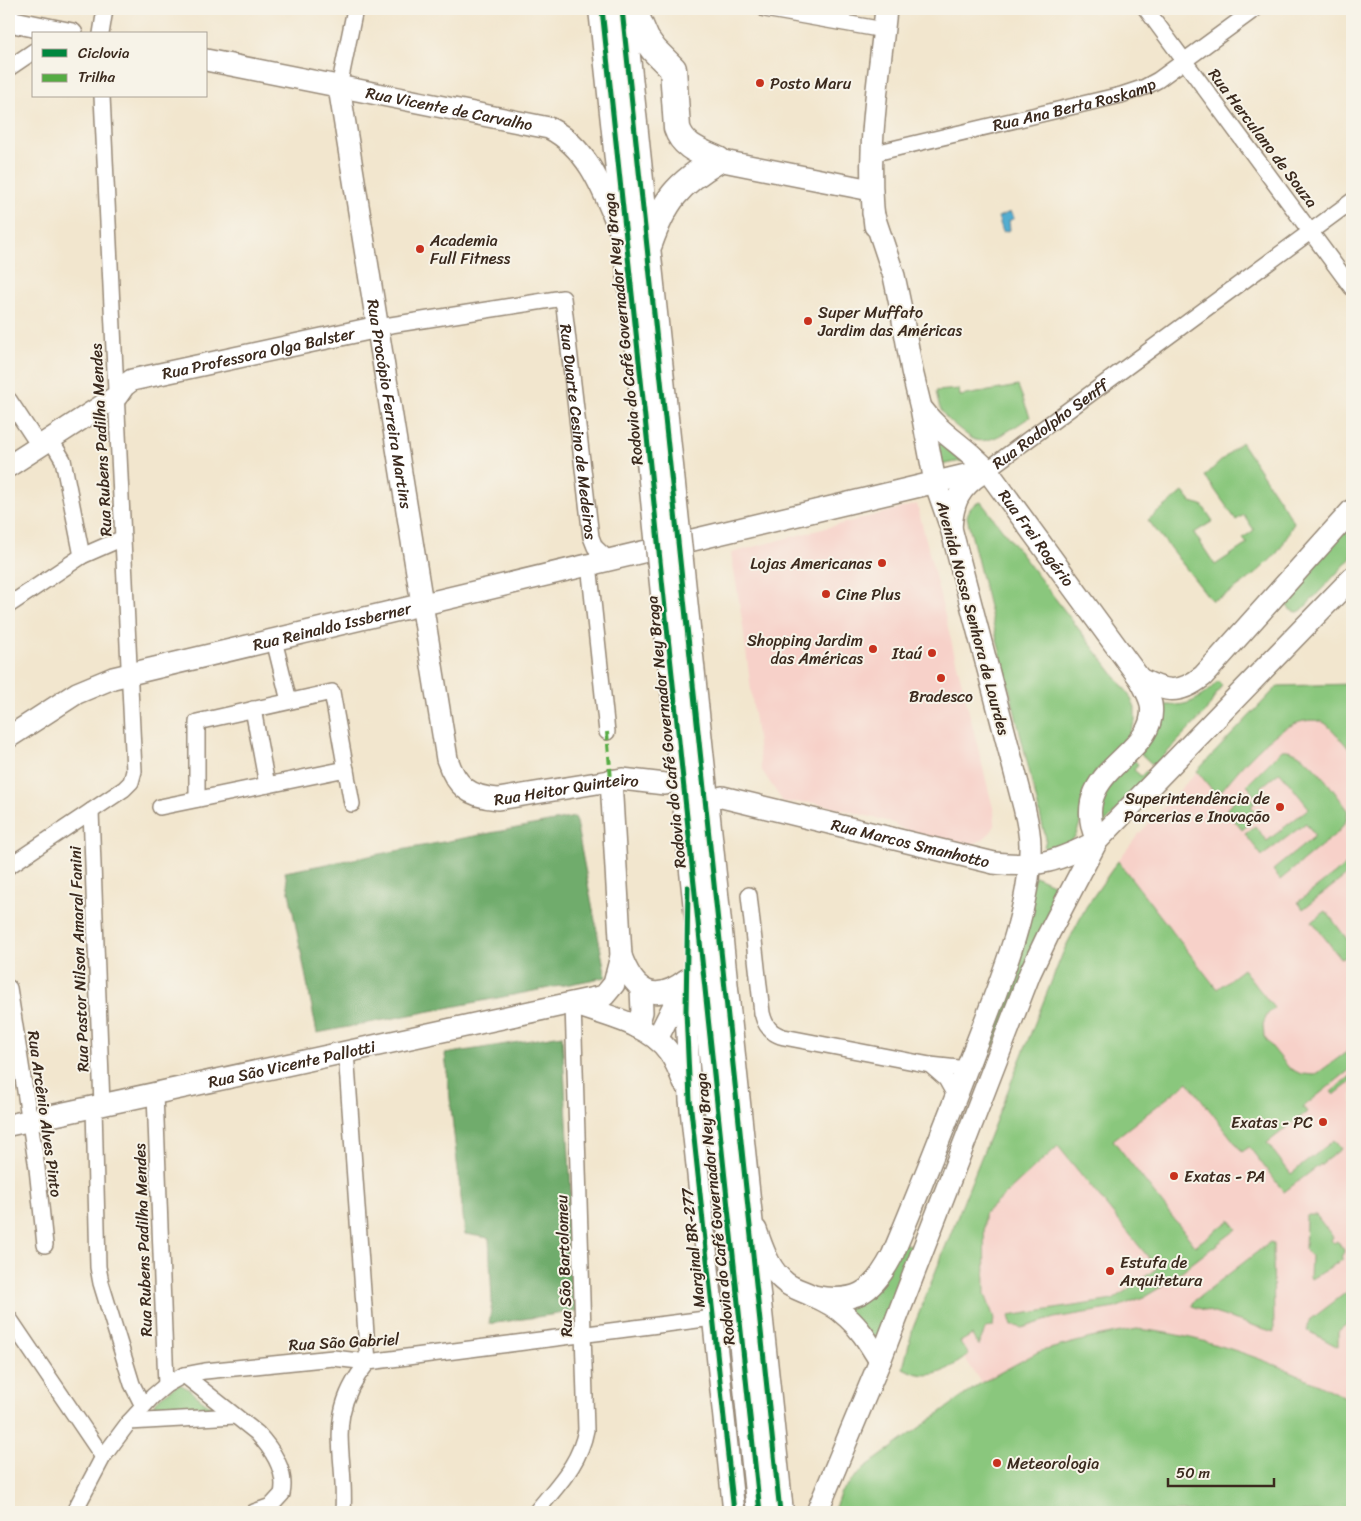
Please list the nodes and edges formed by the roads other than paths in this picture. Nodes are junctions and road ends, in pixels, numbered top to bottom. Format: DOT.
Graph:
graph roads {
  1 [pos="105,9"];
  2 [pos="355,9"];
  3 [pos="602,9"];
  4 [pos="622,9"];
  5 [pos="633,9"];
  6 [pos="765,9"];
  7 [pos="886,9"];
  8 [pos="1146,9"];
  9 [pos="1255,9"];
  10 [pos="9,21"];
  11 [pos="884,30"];
  12 [pos="60,32"];
  13 [pos="101,32"];
  14 [pos="32,52"];
  15 [pos="208,60"];
  16 [pos="1184,61"];
  17 [pos="9,68"];
  18 [pos="339,87"];
  19 [pos="102,98"];
  20 [pos="871,154"];
  21 [pos="718,160"];
  22 [pos="871,190"];
  23 [pos="1352,201"];
  24 [pos="1311,232"];
  25 [pos="637,248"];
  26 [pos="1352,288"];
  27 [pos="563,298"];
  28 [pos="378,327"];
  29 [pos="117,396"];
  30 [pos="9,400"];
  31 [pos="921,408"];
  32 [pos="45,443"];
  33 [pos="9,466"];
  34 [pos="987,470"];
  35 [pos="935,482"];
  36 [pos="1352,510"];
  37 [pos="951,528"];
  38 [pos="123,538"];
  39 [pos="669,548"];
  40 [pos="82,556"];
  41 [pos="599,562"];
  42 [pos="1352,578"];
  43 [pos="422,604"];
  44 [pos="9,605"];
  45 [pos="274,640"];
  46 [pos="130,674"];
  47 [pos="1140,679"];
  48 [pos="289,702"];
  49 [pos="253,710"];
  50 [pos="607,732"];
  51 [pos="9,737"];
  52 [pos="346,769"];
  53 [pos="611,780"];
  54 [pos="664,784"];
  55 [pos="267,785"];
  56 [pos="470,793"];
  57 [pos="722,797"];
  58 [pos="197,799"];
  59 [pos="352,804"];
  60 [pos="160,807"];
  61 [pos="91,811"];
  62 [pos="689,832"];
  63 [pos="1097,841"];
  64 [pos="9,866"];
  65 [pos="1029,866"];
  66 [pos="749,895"];
  67 [pos="621,956"];
  68 [pos="686,980"];
  69 [pos="9,988"];
  70 [pos="642,988"];
  71 [pos="573,1004"];
  72 [pos="637,1027"];
  73 [pos="657,1039"];
  74 [pos="346,1052"];
  75 [pos="930,1065"];
  76 [pos="966,1069"];
  77 [pos="155,1094"];
  78 [pos="956,1097"];
  79 [pos="690,1100"];
  80 [pos="981,1100"];
  81 [pos="98,1106"];
  82 [pos="30,1121"];
  83 [pos="9,1125"];
  84 [pos="748,1209"];
  85 [pos="44,1245"];
  86 [pos="813,1296"];
  87 [pos="9,1318"];
  88 [pos="713,1318"];
  89 [pos="584,1334"];
  90 [pos="880,1361"];
  91 [pos="368,1362"];
  92 [pos="184,1375"];
  93 [pos="166,1385"];
  94 [pos="143,1406"];
  95 [pos="235,1416"];
  96 [pos="129,1422"];
  97 [pos="103,1457"];
  98 [pos="74,1512"];
  99 [pos="254,1512"];
  100 [pos="343,1512"];
  101 [pos="536,1512"];
  102 [pos="734,1512"];
  103 [pos="760,1512"];
  104 [pos="780,1512"];
  105 [pos="818,1512"];
  1 -- 13 [label="street"];
  2 -- 18 [label="street, Rua Procópio Ferreira Martins"];
  3 -- 25 [label="highway, Rodovia do Café Governador Ney Braga"];
  4 -- 25 [label="highway, Rodovia do Café Governador Ney Braga"];
  5 -- 21 [label="highway"];
  6 -- 11 [label="street"];
  7 -- 11 [label="main road, Avenida Nossa Senhora de Lourdes"];
  8 -- 16 [label="street, Rua Herculano de Souza"];
  9 -- 16 [label="street, Rua Ana Berta Roskamp"];
  10 -- 12 [label="main road"];
  11 -- 20 [label="main road, Avenida Nossa Senhora de Lourdes"];
  14 -- 17 [label="street"];
  15 -- 18 [label="main road, Rua Vicente de Carvalho"];
  16 -- 20 [label="street, Rua Ana Berta Roskamp"];
  16 -- 24 [label="street, Rua Herculano de Souza"];
  18 -- 25 [label="main road, Rua Vicente de Carvalho"];
  18 -- 28 [label="main road, Rua Procópio Ferreira Martins"];
  19 -- 29 [label="street, Rua Rubens Padilha Mendes"];
  20 -- 22 [label="main road, Avenida Nossa Senhora de Lourdes"];
  21 -- 22 [label="main road"];
  21 -- 25 [label="highway"];
  22 -- 31 [label="main road, Avenida Nossa Senhora de Lourdes"];
  23 -- 24 [label="street, Rua Rodolpho Senff"];
  24 -- 26 [label="street, Rua Herculano de Souza"];
  24 -- 34 [label="street, Rua Rodolpho Senff"];
  25 -- 39 [label="highway, Rodovia do Café Governador Ney Braga"];
  27 -- 28 [label="street, Rua Professora Olga Balster"];
  27 -- 41 [label="street, Rua Duarte Cesino de Medeiros"];
  28 -- 29 [label="main road, Rua Professora Olga Balster"];
  28 -- 43 [label="main road, Rua Procópio Ferreira Martins"];
  29 -- 32 [label="main road, Rua Professora Olga Balster"];
  29 -- 38 [label="street, Rua Rubens Padilha Mendes"];
  30 -- 32 [label="street"];
  31 -- 34 [label="main road, Rua Frei Rogério"];
  31 -- 35 [label="main road, Avenida Nossa Senhora de Lourdes"];
  32 -- 33 [label="main road, Rua Professora Olga Balster"];
  32 -- 40 [label="street"];
  34 -- 35 [label="main road, Rua Rodolpho Senff"];
  34 -- 37 [label="main road"];
  34 -- 47 [label="main road, Rua Frei Rogério"];
  35 -- 37 [label="main road, Avenida Nossa Senhora de Lourdes"];
  35 -- 39 [label="main road, Rua Rodolpho Senff"];
  36 -- 47 [label="main road"];
  37 -- 65 [label="main road, Avenida Nossa Senhora de Lourdes"];
  38 -- 40 [label="street"];
  38 -- 46 [label="street, Rua Rubens Padilha Mendes"];
  39 -- 41 [label="main road, Rua Reinaldo Issberner"];
  39 -- 62 [label="highway, Rodovia do Café Governador Ney Braga"];
  39 -- 84 [label="highway, Rodovia do Café Governador Ney Braga"];
  40 -- 44 [label="street"];
  41 -- 43 [label="main road, Rua Reinaldo Issberner"];
  41 -- 50 [label="street, Rua Duarte Cesino de Medeiros"];
  42 -- 63 [label="main road"];
  43 -- 45 [label="main road, Rua Reinaldo Issberner"];
  43 -- 56 [label="main road, Rua Procópio Ferreira Martins"];
  45 -- 46 [label="main road, Rua Reinaldo Issberner"];
  45 -- 48 [label="street"];
  46 -- 51 [label="main road, Rua Reinaldo Issberner"];
  46 -- 61 [label="street, Rua Rubens Padilha Mendes"];
  47 -- 63 [label="main road, Rua Frei Rogério"];
  48 -- 49 [label="street"];
  48 -- 52 [label="street"];
  49 -- 55 [label="street"];
  49 -- 58 [label="street"];
  52 -- 55 [label="street"];
  52 -- 59 [label="street"];
  53 -- 54 [label="main road, Rua Heitor Quinteiro"];
  53 -- 56 [label="main road, Rua Heitor Quinteiro"];
  53 -- 67 [label="main road"];
  55 -- 58 [label="street"];
  57 -- 65 [label="main road, Rua Marcos Smanhotto"];
  58 -- 60 [label="street"];
  61 -- 64 [label="street"];
  61 -- 81 [label="street, Rua Pastor Nilson Amaral Fanini"];
  62 -- 68 [label="highway"];
  62 -- 103 [label="highway, Rodovia do Café Governador Ney Braga"];
  63 -- 65 [label="main road, Rua Marcos Smanhotto"];
  63 -- 80 [label="main road"];
  65 -- 76 [label="main road, Avenida Nossa Senhora de Lourdes"];
  66 -- 75 [label="street"];
  67 -- 70 [label="main road"];
  67 -- 71 [label="main road, Rua São Vicente Pallotti"];
  68 -- 70 [label="main road"];
  68 -- 73 [label="main road"];
  68 -- 79 [label="main road, Marginal BR-277"];
  69 -- 82 [label="street, Rua Arcênio Alves Pinto"];
  70 -- 72 [label="main road"];
  71 -- 72 [label="main road"];
  71 -- 74 [label="main road, Rua São Vicente Pallotti"];
  71 -- 89 [label="street, Rua São Bartolomeu"];
  72 -- 73 [label="main road"];
  73 -- 79 [label="main road"];
  74 -- 77 [label="main road, Rua São Vicente Pallotti"];
  74 -- 91 [label="street"];
  75 -- 76 [label="street"];
  75 -- 78 [label="street"];
  76 -- 78 [label="main road, Avenida Nossa Senhora de Lourdes"];
  76 -- 80 [label="main road"];
  77 -- 81 [label="main road, Rua São Vicente Pallotti"];
  77 -- 93 [label="street, Rua Rubens Padilha Mendes"];
  78 -- 86 [label="main road, Avenida Nossa Senhora de Lourdes"];
  79 -- 88 [label="main road, Marginal BR-277"];
  80 -- 90 [label="main road"];
  81 -- 82 [label="main road, Rua São Vicente Pallotti"];
  81 -- 94 [label="street, Rua Pastor Nilson Amaral Fanini"];
  82 -- 83 [label="main road, Rua São Vicente Pallotti"];
  82 -- 85 [label="street, Rua Arcênio Alves Pinto"];
  84 -- 86 [label="main road"];
  84 -- 104 [label="highway, Rodovia do Café Governador Ney Braga"];
  86 -- 90 [label="main road"];
  87 -- 97 [label="street"];
  88 -- 89 [label="street, Rua São Gabriel"];
  88 -- 102 [label="main road, Marginal BR-277"];
  89 -- 91 [label="street, Rua São Gabriel"];
  89 -- 101 [label="street, Rua São Bartolomeu"];
  90 -- 105 [label="main road"];
  91 -- 92 [label="street, Rua São Gabriel"];
  91 -- 100 [label="street"];
  92 -- 93 [label="street, Rua São Gabriel"];
  92 -- 95 [label="street"];
  93 -- 94 [label="street, Rua São Gabriel"];
  94 -- 96 [label="street, Rua São Gabriel"];
  95 -- 96 [label="street"];
  95 -- 99 [label="street"];
  96 -- 97 [label="street, Rua São Gabriel"];
  97 -- 98 [label="street, Rua São Gabriel"];
}
